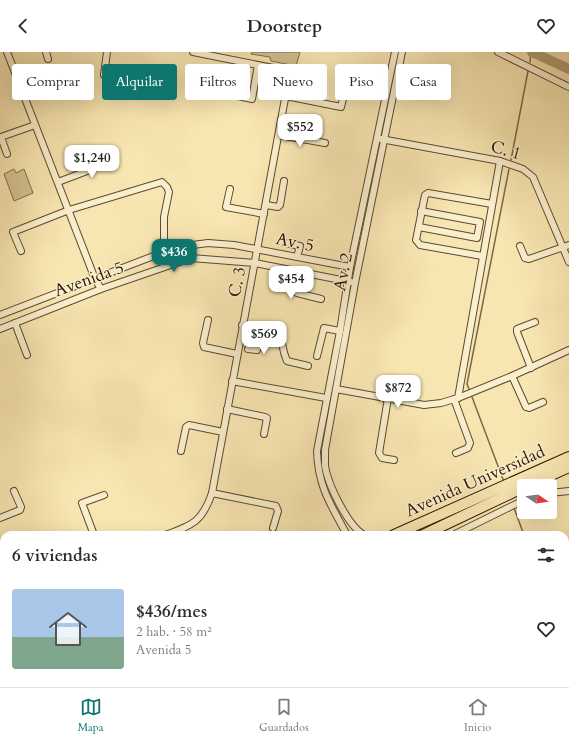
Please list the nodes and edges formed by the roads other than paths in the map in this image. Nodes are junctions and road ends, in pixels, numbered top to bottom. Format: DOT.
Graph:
graph roads {
  1 [pos="7,52"];
  2 [pos="107,52"];
  3 [pos="193,52"];
  4 [pos="395,52"];
  5 [pos="402,52"];
  6 [pos="498,52"];
  7 [pos="218,54"];
  8 [pos="105,64"];
  9 [pos="258,65"];
  10 [pos="569,87"];
  11 [pos="250,99"];
  12 [pos="285,100"];
  13 [pos="308,100"];
  14 [pos="342,100"];
  15 [pos="35,125"];
  16 [pos="279,135"];
  17 [pos="381,139"];
  18 [pos="325,143"];
  19 [pos="7,154"];
  20 [pos="90,155"];
  21 [pos="500,161"];
  22 [pos="284,181"];
  23 [pos="58,182"];
  24 [pos="230,190"];
  25 [pos="492,204"];
  26 [pos="266,205"];
  27 [pos="69,210"];
  28 [pos="421,211"];
  29 [pos="264,214"];
  30 [pos="419,227"];
  31 [pos="281,242"];
  32 [pos="569,244"];
  33 [pos="520,246"];
  34 [pos="562,247"];
  35 [pos="258,250"];
  36 [pos="21,251"];
  37 [pos="164,252"];
  38 [pos="482,256"];
  39 [pos="297,257"];
  40 [pos="569,262"];
  41 [pos="256,263"];
  42 [pos="350,267"];
  43 [pos="297,271"];
  44 [pos="96,279"];
  45 [pos="348,281"];
  46 [pos="355,283"];
  47 [pos="101,289"];
  48 [pos="321,299"];
  49 [pos="0,315"];
  50 [pos="208,320"];
  51 [pos="535,322"];
  52 [pos="15,323"];
  53 [pos="242,325"];
  54 [pos="0,329"];
  55 [pos="340,331"];
  56 [pos="262,335"];
  57 [pos="248,349"];
  58 [pos="569,350"];
  59 [pos="237,354"];
  60 [pos="27,355"];
  61 [pos="317,356"];
  62 [pos="308,366"];
  63 [pos="531,368"];
  64 [pos="512,376"];
  65 [pos="232,381"];
  66 [pos="336,389"];
  67 [pos="326,398"];
  68 [pos="388,398"];
  69 [pos="456,399"];
  70 [pos="543,402"];
  71 [pos="227,409"];
  72 [pos="223,432"];
  73 [pos="264,434"];
  74 [pos="181,451"];
  75 [pos="456,453"];
  76 [pos="569,457"];
  77 [pos="394,460"];
  78 [pos="569,467"];
  79 [pos="542,479"];
  80 [pos="517,490"];
  81 [pos="14,491"];
  82 [pos="569,491"];
  83 [pos="557,492"];
  84 [pos="212,493"];
  85 [pos="104,496"];
  86 [pos="517,503"];
  87 [pos="0,518"];
  88 [pos="273,528"];
  89 [pos="92,531"];
  90 [pos="175,531"];
  91 [pos="345,531"];
  92 [pos="356,531"];
  93 [pos="403,531"];
  94 [pos="431,531"];
  95 [pos="461,531"];
  1 -- 15 [label="street"];
  2 -- 8 [label="street"];
  3 -- 7 [label="street"];
  4 -- 17 [label="street, Av. 2"];
  5 -- 17 [label="street, Av. 2"];
  6 -- 10 [label="street"];
  7 -- 9 [label="street"];
  9 -- 11 [label="street"];
  12 -- 16 [label="street, C. 3"];
  13 -- 14 [label="street"];
  15 -- 19 [label="street"];
  15 -- 23 [label="street"];
  16 -- 18 [label="street"];
  16 -- 26 [label="street, C. 3"];
  17 -- 21 [label="street, C. 1"];
  17 -- 42 [label="street, Av. 2"];
  17 -- 46 [label="street, Av. 2"];
  20 -- 23 [label="street"];
  21 -- 25 [label="street"];
  21 -- 34 [label="street, C. 1"];
  22 -- 26 [label="street"];
  23 -- 27 [label="street"];
  24 -- 29 [label="street"];
  25 -- 28 [label="street"];
  25 -- 38 [label="street"];
  26 -- 29 [label="street, C. 3"];
  27 -- 36 [label="street"];
  27 -- 37 [label="street"];
  27 -- 44 [label="street"];
  28 -- 30 [label="street"];
  28 -- 30 [label="street"];
  29 -- 35 [label="street, C. 3"];
  30 -- 38 [label="street"];
  31 -- 39 [label="street"];
  32 -- 34 [label="street"];
  33 -- 34 [label="street"];
  34 -- 40 [label="street, C. 1"];
  35 -- 37 [label="street, Avenida 5"];
  35 -- 39 [label="street, Av. 5"];
  35 -- 41 [label="street, C. 3"];
  37 -- 44 [label="street, Avenida 5"];
  38 -- 69 [label="street"];
  39 -- 42 [label="street, Av. 5"];
  41 -- 43 [label="street, Avenida 5"];
  41 -- 47 [label="street, Avenida 5"];
  41 -- 53 [label="street, C. 3"];
  42 -- 45 [label="street, Av. 2"];
  43 -- 45 [label="street, Avenida 5"];
  43 -- 48 [label="street"];
  44 -- 47 [label="street"];
  44 -- 49 [label="street, Avenida 5"];
  45 -- 46 [label="street, Avenida 5"];
  45 -- 55 [label="street, Av. 2"];
  46 -- 66 [label="street, Av. 2"];
  47 -- 52 [label="street, Avenida 5"];
  50 -- 59 [label="street"];
  51 -- 63 [label="street"];
  52 -- 54 [label="street, Avenida 5"];
  52 -- 60 [label="street"];
  53 -- 56 [label="street"];
  53 -- 59 [label="street, C. 3"];
  55 -- 61 [label="street"];
  55 -- 67 [label="street, Av. 2"];
  56 -- 57 [label="street"];
  56 -- 62 [label="street"];
  58 -- 63 [label="street"];
  59 -- 65 [label="street, C. 3"];
  63 -- 64 [label="street"];
  64 -- 69 [label="street"];
  64 -- 70 [label="street"];
  65 -- 67 [label="street"];
  65 -- 71 [label="street, C. 3"];
  66 -- 68 [label="street"];
  66 -- 92 [label="street, Av. 2"];
  67 -- 91 [label="street, Av. 2"];
  68 -- 69 [label="street"];
  68 -- 77 [label="street"];
  69 -- 75 [label="street"];
  71 -- 72 [label="street, C. 3"];
  71 -- 73 [label="street"];
  72 -- 74 [label="street"];
  72 -- 84 [label="street, C. 3"];
  76 -- 93 [label="main road, Avenida Universidad"];
  78 -- 79 [label="main road, Avenida Universidad"];
  80 -- 94 [label="main road, Avenida Universidad"];
  81 -- 87 [label="street"];
  82 -- 83 [label="street"];
  84 -- 88 [label="street"];
  84 -- 90 [label="street, C. 3"];
  85 -- 89 [label="street"];
  86 -- 95 [label="street"];
}
